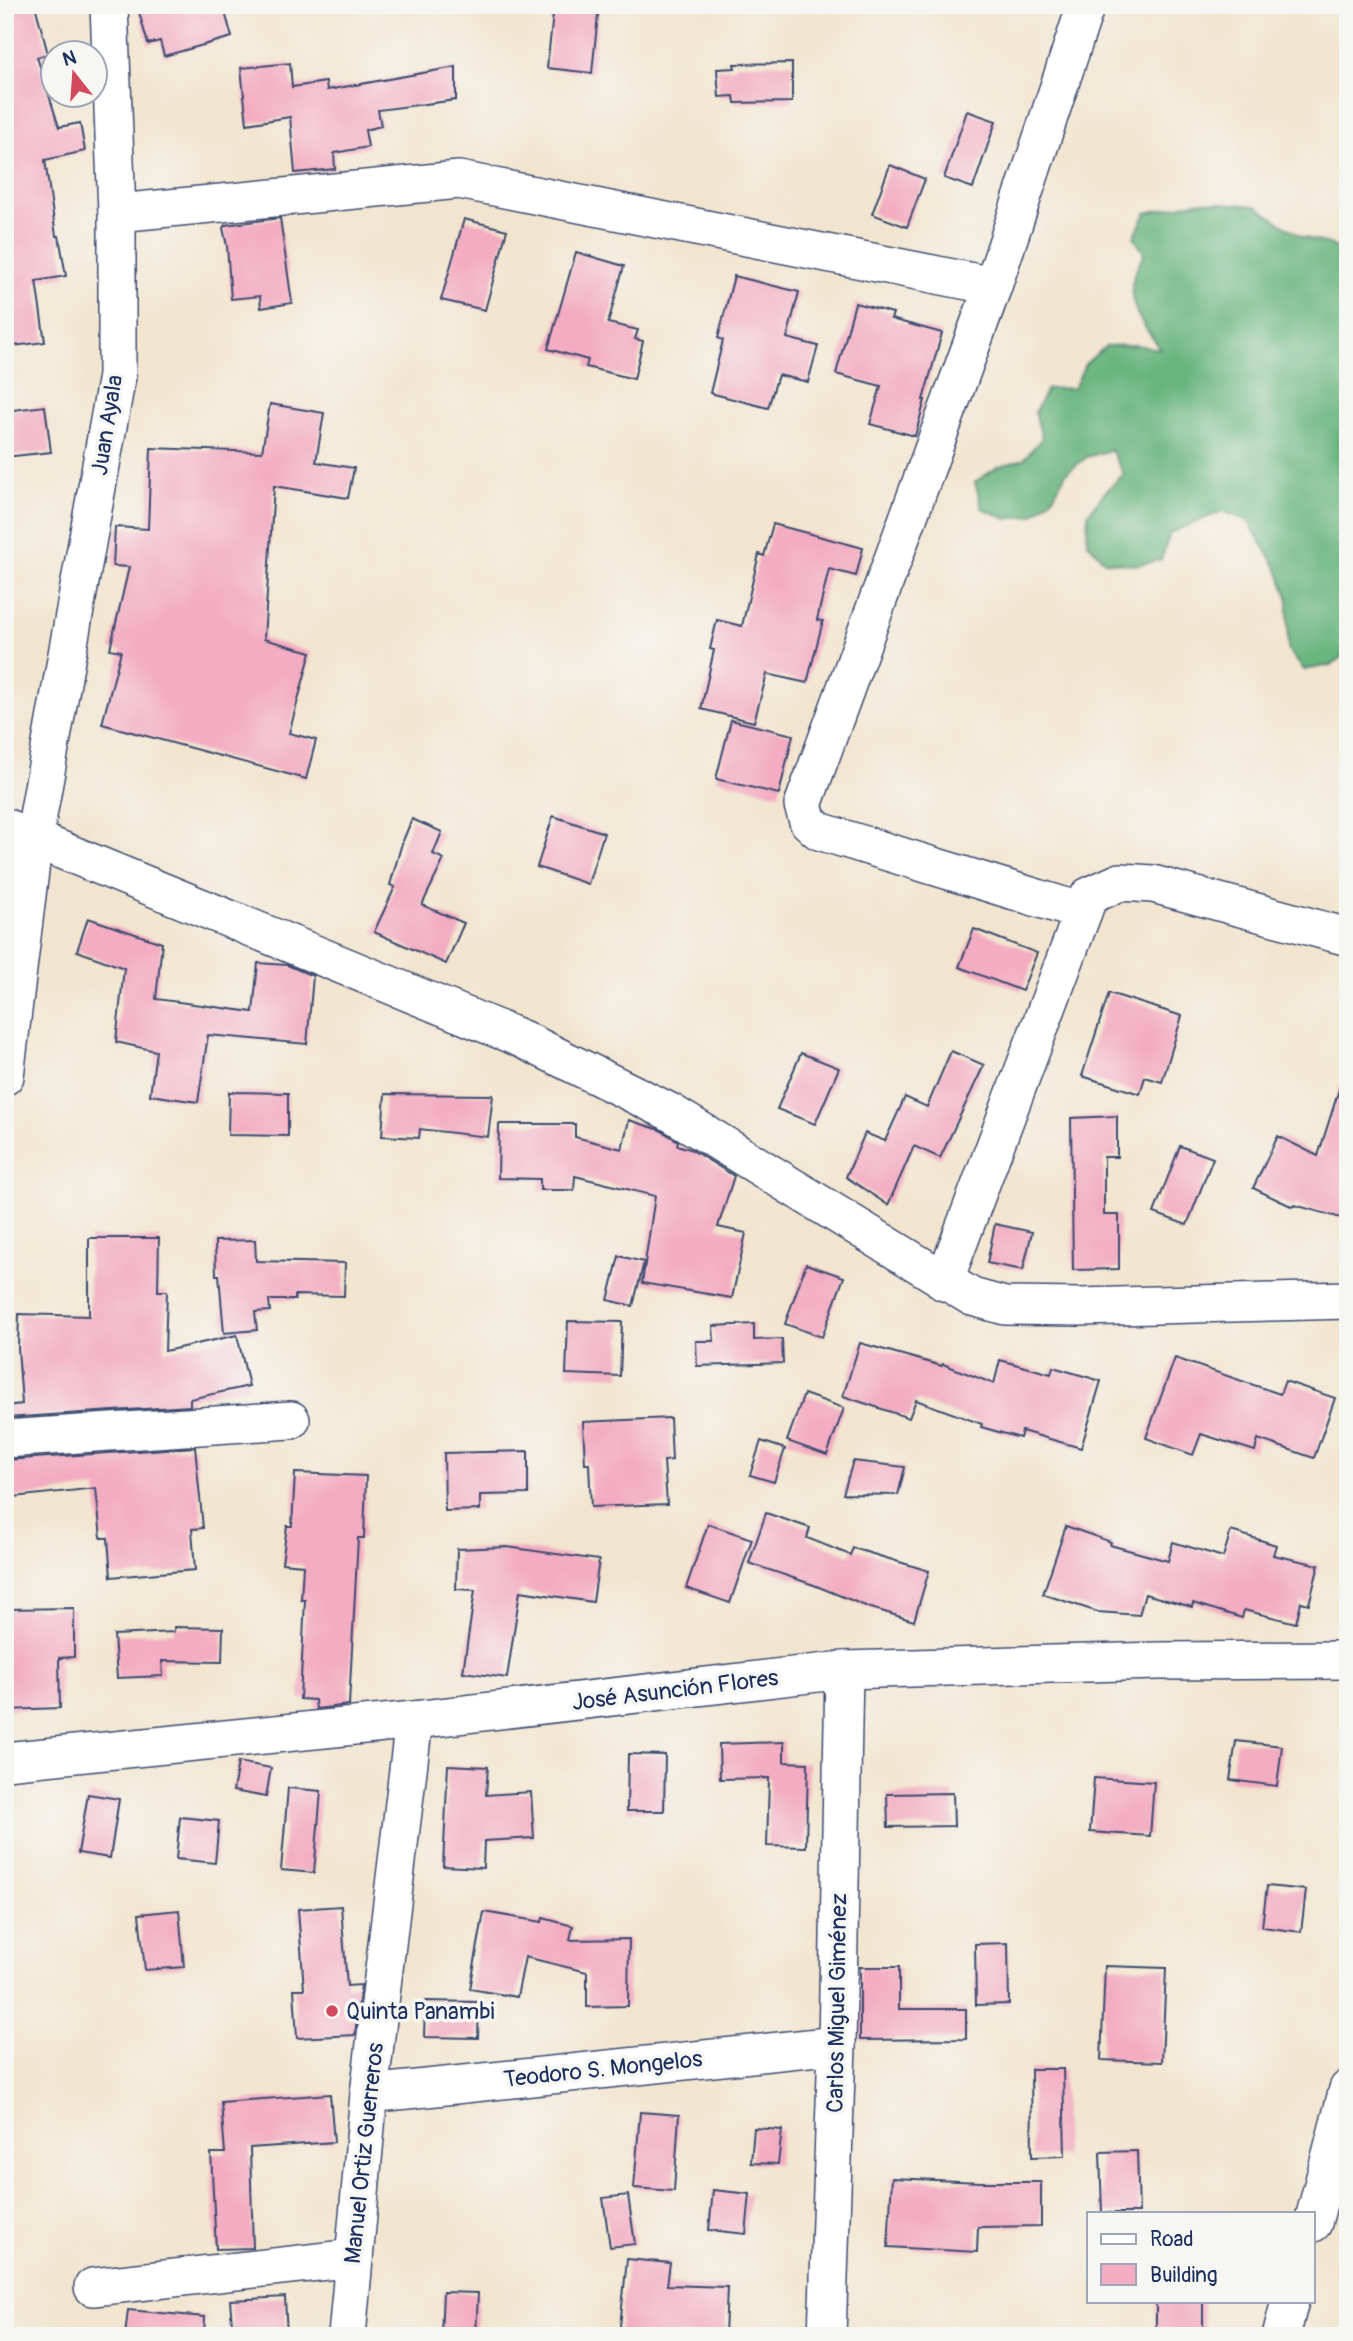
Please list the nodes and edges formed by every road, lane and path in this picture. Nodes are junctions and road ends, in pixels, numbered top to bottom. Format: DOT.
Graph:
graph roads {
  1 [pos="110,5"];
  2 [pos="1086,5"];
  3 [pos="117,213"];
  4 [pos="993,286"];
  5 [pos="20,833"];
  6 [pos="1083,912"];
  7 [pos="1348,937"];
  8 [pos="8,1030"];
  9 [pos="5,1076"];
  10 [pos="944,1282"];
  11 [pos="1348,1300"];
  12 [pos="291,1420"];
  13 [pos="5,1439"];
  14 [pos="1348,1660"];
  15 [pos="844,1670"];
  16 [pos="414,1720"];
  17 [pos="5,1760"];
  18 [pos="837,2045"];
  19 [pos="1348,2089"];
  20 [pos="369,2094"];
  21 [pos="1314,2219"];
  22 [pos="354,2258"];
  23 [pos="93,2287"];
  24 [pos="1290,2302"];
  25 [pos="347,2336"];
  26 [pos="827,2336"];
  27 [pos="1280,2336"];
  1 -- 3 [label="street, Juan Ayala"];
  2 -- 4 [label="street"];
  3 -- 4 [label="street"];
  3 -- 5 [label="street, Juan Ayala"];
  4 -- 6 [label="street"];
  5 -- 8 [label="street, Juan Ayala"];
  5 -- 10 [label="street"];
  6 -- 7 [label="street"];
  6 -- 10 [label="street"];
  8 -- 9 [label="street, Juan Ayala"];
  10 -- 11 [label="street"];
  12 -- 13 [label="street"];
  14 -- 15 [label="street, José Asunción Flores"];
  15 -- 16 [label="street, José Asunción Flores"];
  15 -- 18 [label="street, Carlos Miguel Giménez"];
  16 -- 17 [label="street, José Asunción Flores"];
  16 -- 20 [label="street, Manuel Ortiz Guerreros"];
  18 -- 20 [label="street, Teodoro S. Mongelos"];
  18 -- 26 [label="street, Carlos Miguel Giménez"];
  19 -- 21 [label="street"];
  20 -- 22 [label="street, Manuel Ortiz Guerreros"];
  22 -- 23 [label="street"];
  22 -- 25 [label="street, Manuel Ortiz Guerreros"];
  24 -- 27 [label="street"];
}
